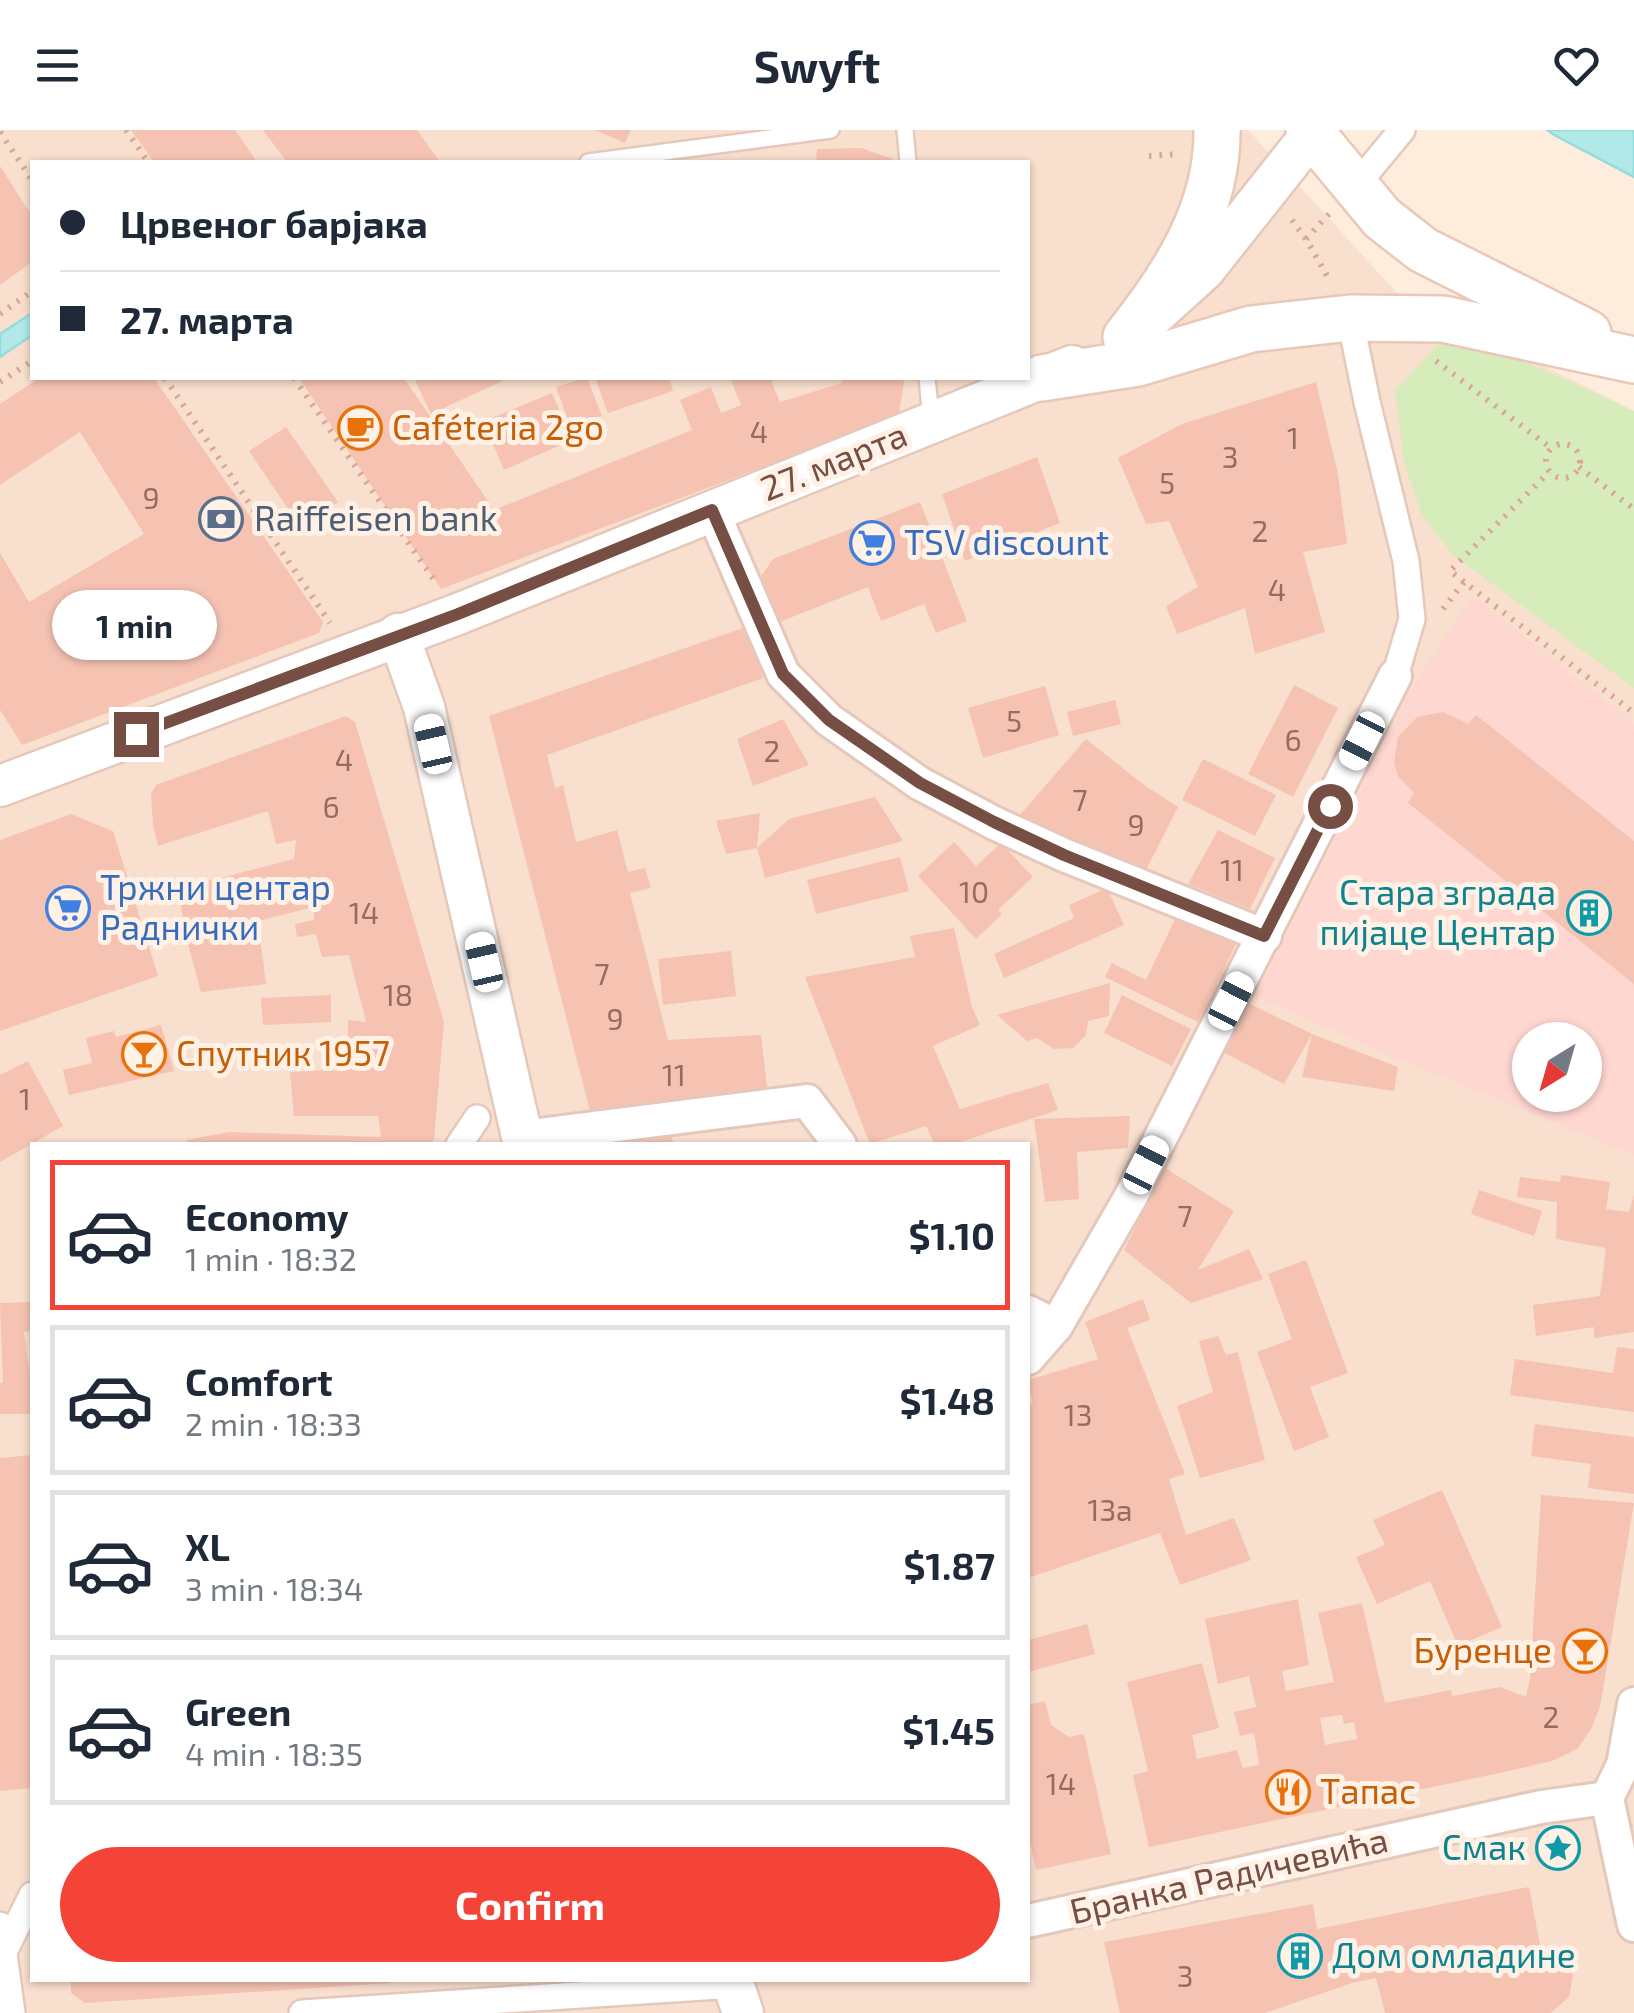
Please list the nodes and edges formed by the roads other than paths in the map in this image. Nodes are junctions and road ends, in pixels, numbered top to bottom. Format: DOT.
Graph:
graph roads {
  1 [pos="831,130"];
  2 [pos="905,130"];
  3 [pos="1217,130"];
  4 [pos="1402,130"];
  5 [pos="1312,132"];
  6 [pos="603,160"];
  7 [pos="908,160"];
  8 [pos="1354,188"];
  9 [pos="1350,318"];
  10 [pos="1126,337"];
  11 [pos="1634,358"];
  12 [pos="1042,378"];
  13 [pos="928,380"];
  14 [pos="932,422"];
  15 [pos="712,510"];
  16 [pos="398,634"];
  17 [pos="1394,676"];
  18 [pos="0,786"];
  19 [pos="1264,936"];
  20 [pos="477,1118"];
  21 [pos="524,1141"];
  22 [pos="461,1142"];
  23 [pos="838,1142"];
  24 [pos="1042,1319"];
  25 [pos="1030,1352"];
  26 [pos="1634,1704"];
  27 [pos="1628,1766"];
  28 [pos="1607,1798"];
  29 [pos="30,1898"];
  30 [pos="1030,1921"];
  31 [pos="1634,1925"];
  32 [pos="2,1937"];
  33 [pos="742,1990"];
  34 [pos="12,2013"];
  35 [pos="302,2013"];
  1 -- 6 [label="lane"];
  2 -- 7 [label="lane"];
  3 -- 10 [label="main road"];
  4 -- 8 [label="street"];
  5 -- 8 [label="main road"];
  5 -- 10 [label="street, 27. марта"];
  8 -- 11 [label="main road"];
  9 -- 11 [label="main road"];
  9 -- 12 [label="main road"];
  9 -- 17 [label="street"];
  10 -- 12 [label="street, 27. марта"];
  12 -- 14 [label="street, 27. марта"];
  13 -- 14 [label="lane"];
  14 -- 15 [label="street, 27. марта"];
  15 -- 16 [label="street, 27. марта"];
  15 -- 19 [label="street"];
  16 -- 18 [label="street, 27. марта"];
  16 -- 21 [label="street"];
  17 -- 19 [label="street"];
  19 -- 24 [label="street"];
  20 -- 22 [label="street"];
  21 -- 23 [label="street"];
  24 -- 25 [label="street"];
  26 -- 27 [label="street"];
  27 -- 28 [label="street"];
  28 -- 30 [label="street, Бранка Радичевића"];
  28 -- 31 [label="street"];
  29 -- 32 [label="street"];
  32 -- 34 [label="street"];
  33 -- 35 [label="street"];
}
